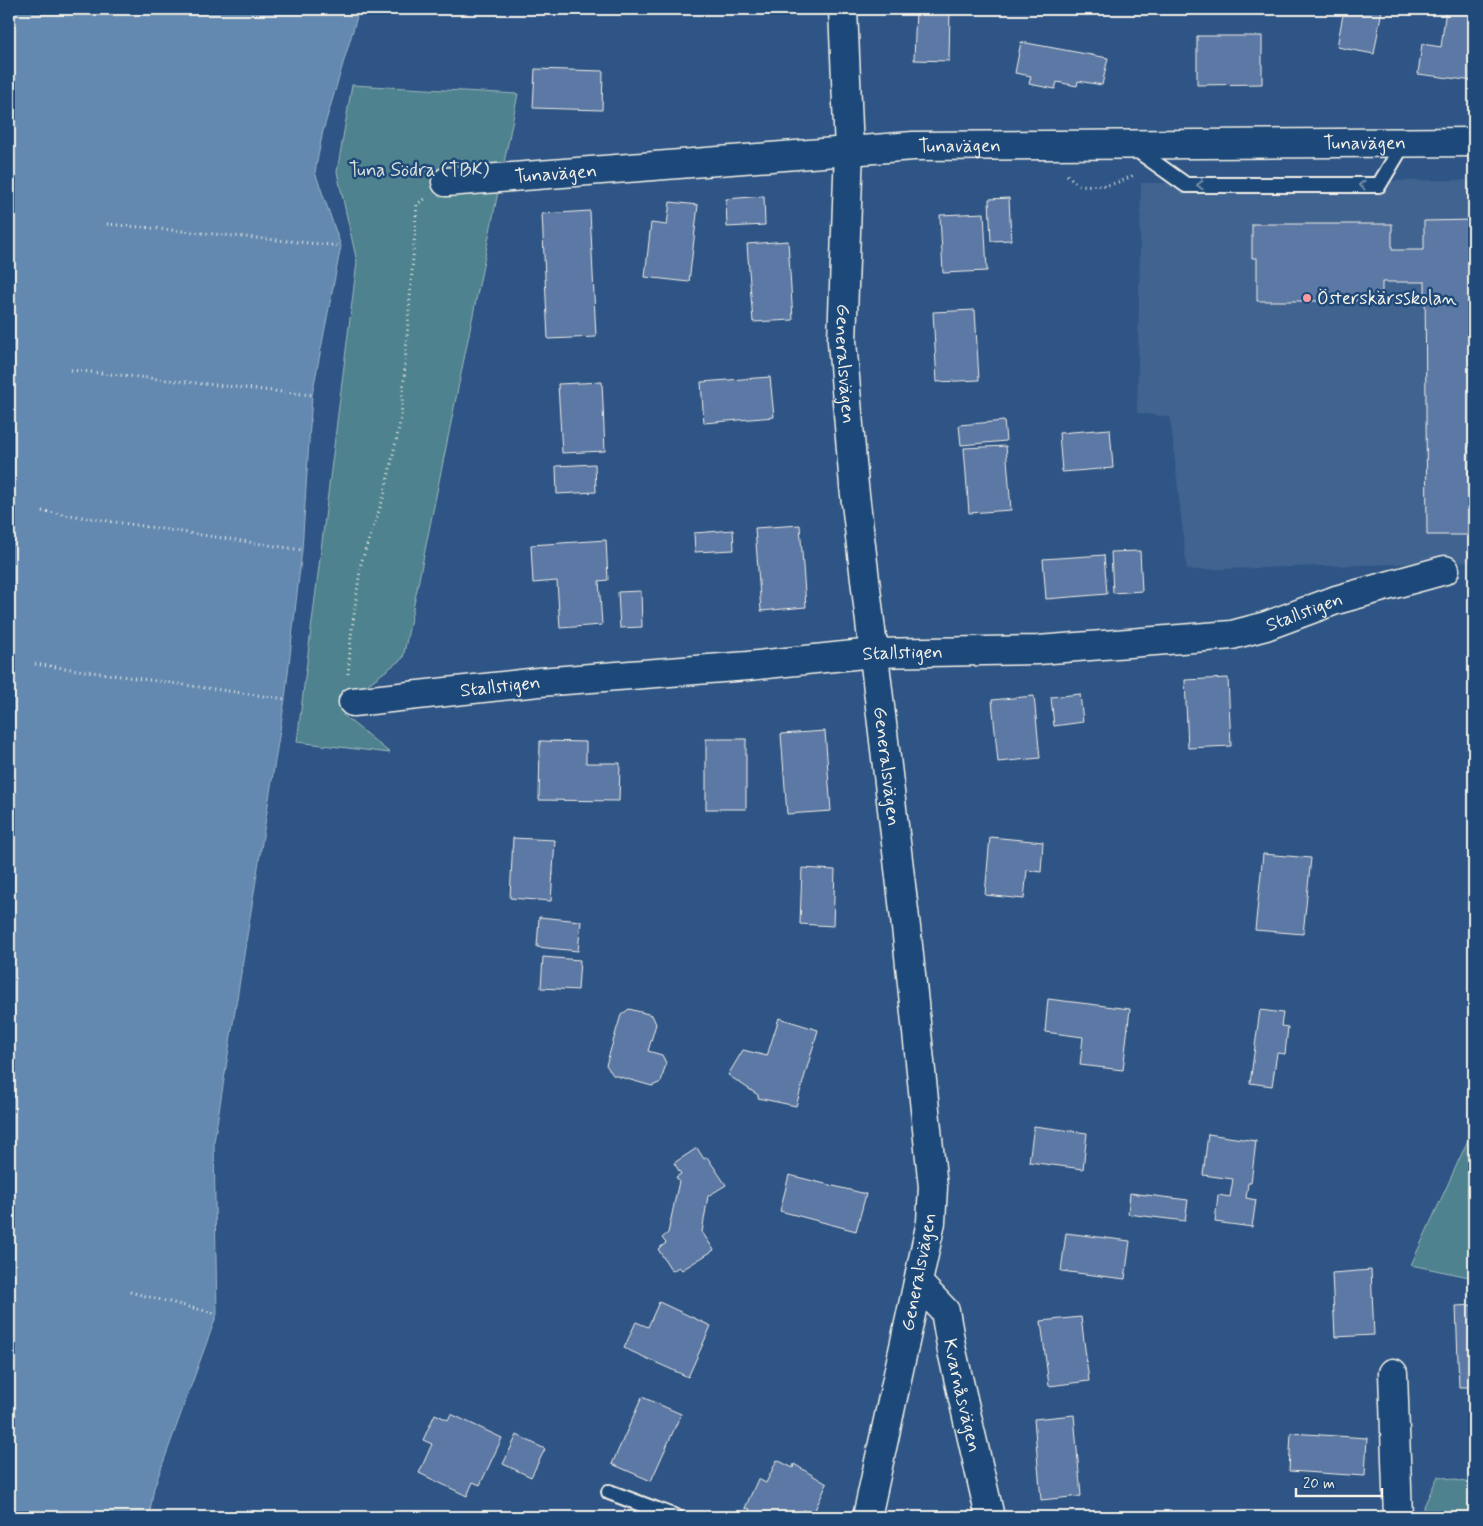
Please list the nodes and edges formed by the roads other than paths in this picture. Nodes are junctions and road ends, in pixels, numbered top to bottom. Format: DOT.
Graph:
graph roads {
  1 [pos="843,9"];
  2 [pos="1474,142"];
  3 [pos="1404,143"];
  4 [pos="1128,144"];
  5 [pos="849,150"];
  6 [pos="446,182"];
  7 [pos="1445,570"];
  8 [pos="874,653"];
  9 [pos="353,702"];
  10 [pos="918,1283"];
  11 [pos="1393,1373"];
  12 [pos="609,1492"];
  13 [pos="676,1517"];
  14 [pos="867,1517"];
  15 [pos="990,1517"];
  16 [pos="1398,1517"];
  1 -- 5 [label="street, Generalsvägen"];
  2 -- 3 [label="street, Tunavägen"];
  3 -- 4 [label="street, Tunavägen"];
  3 -- 4 [label="lane, one-way"];
  4 -- 5 [label="street, Tunavägen"];
  5 -- 6 [label="street, Tunavägen"];
  5 -- 8 [label="street, Generalsvägen"];
  7 -- 8 [label="street, Stallstigen"];
  8 -- 9 [label="street, Stallstigen"];
  8 -- 10 [label="street, Generalsvägen"];
  10 -- 14 [label="street, Generalsvägen"];
  10 -- 15 [label="street, Kvarnåsvägen"];
  11 -- 16 [label="street"];
  12 -- 13 [label="lane"];
}
